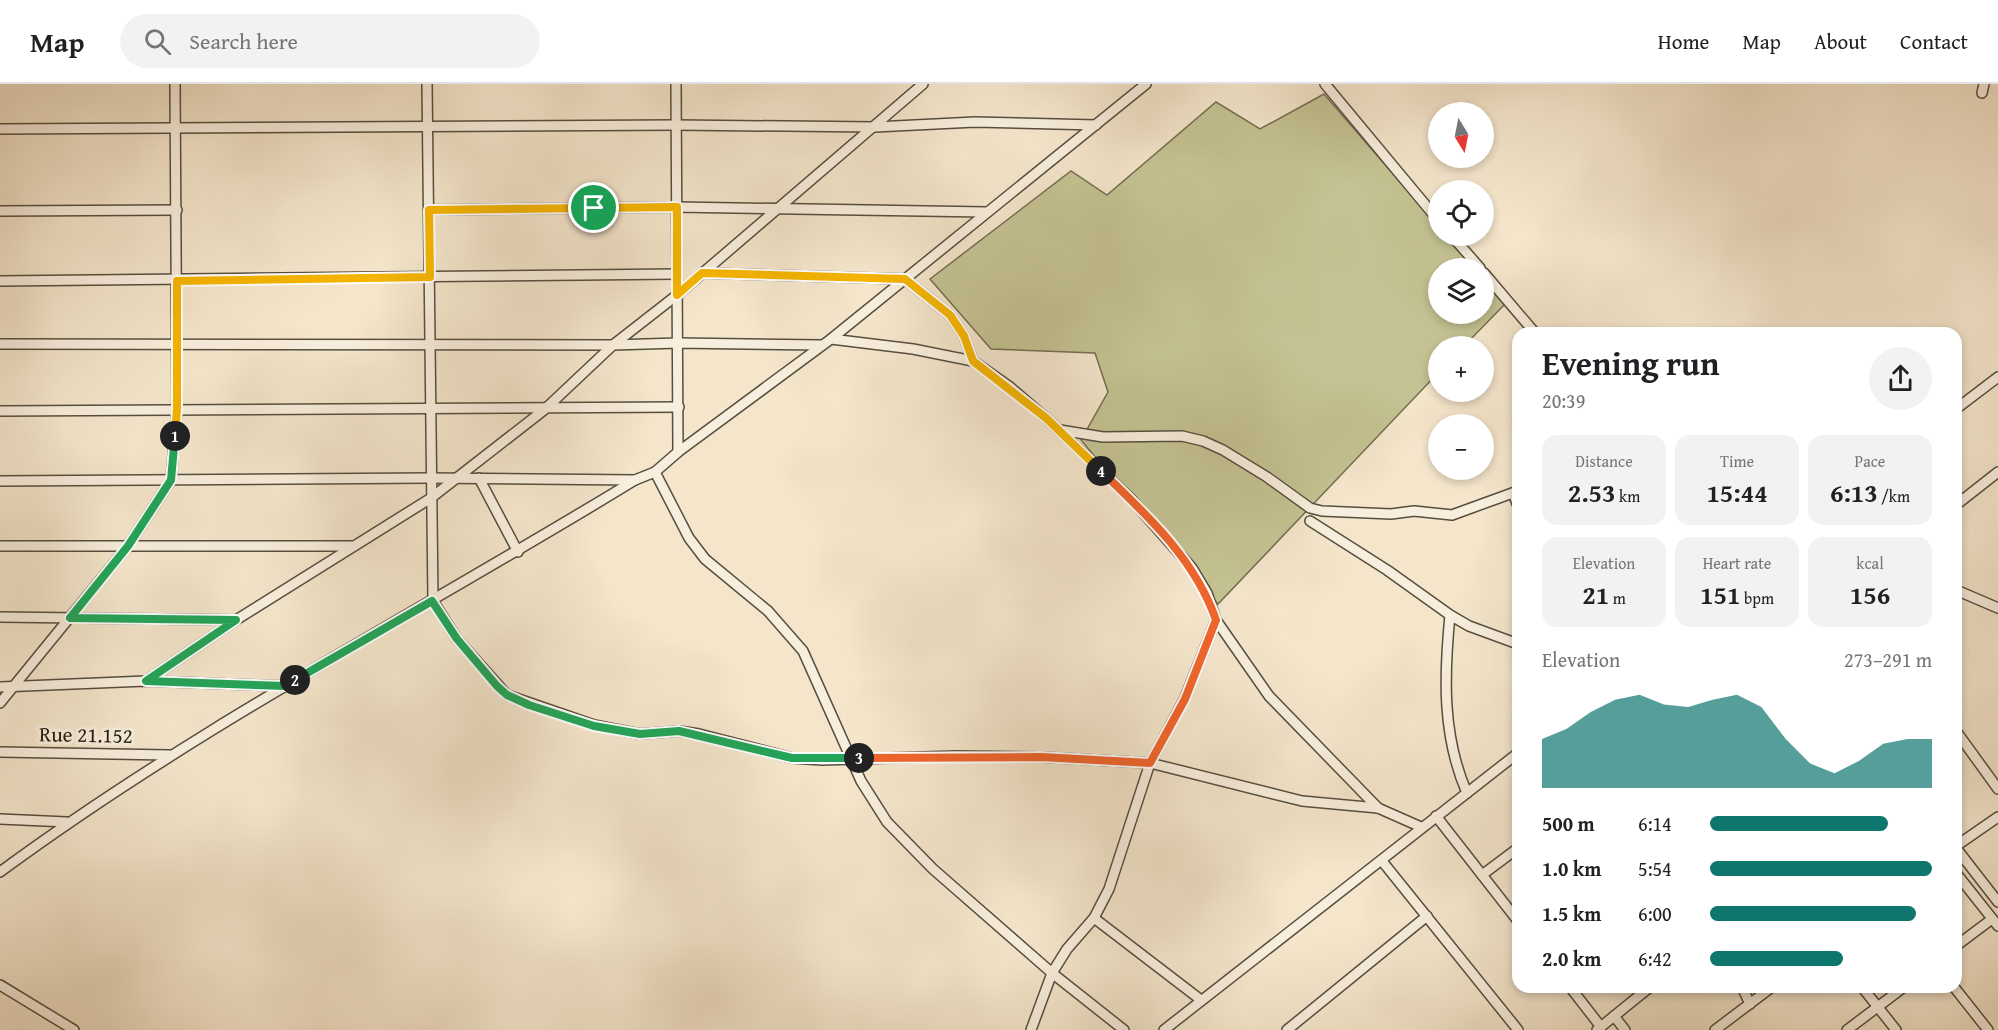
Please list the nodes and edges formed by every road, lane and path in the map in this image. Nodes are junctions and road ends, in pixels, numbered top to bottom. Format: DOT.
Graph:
graph roads {
  1 [pos="175,84"];
  2 [pos="427,84"];
  3 [pos="676,84"];
  4 [pos="923,84"];
  5 [pos="1146,84"];
  6 [pos="1324,84"];
  7 [pos="676,125"];
  8 [pos="1096,125"];
  9 [pos="428,127"];
  10 [pos="875,127"];
  11 [pos="0,129"];
  12 [pos="176,129"];
  13 [pos="677,207"];
  14 [pos="775,208"];
  15 [pos="1428,208"];
  16 [pos="177,210"];
  17 [pos="429,210"];
  18 [pos="0,211"];
  19 [pos="986,212"];
  20 [pos="1461,246"];
  21 [pos="1471,258"];
  22 [pos="702,273"];
  23 [pos="677,274"];
  24 [pos="430,277"];
  25 [pos="905,279"];
  26 [pos="0,281"];
  27 [pos="177,281"];
  28 [pos="1494,285"];
  29 [pos="677,295"];
  30 [pos="1530,327"];
  31 [pos="831,339"];
  32 [pos="430,343"];
  33 [pos="678,343"];
  34 [pos="0,344"];
  35 [pos="178,345"];
  36 [pos="613,345"];
  37 [pos="821,345"];
  38 [pos="973,361"];
  39 [pos="1998,377"];
  40 [pos="1962,404"];
  41 [pos="679,407"];
  42 [pos="177,409"];
  43 [pos="430,409"];
  44 [pos="544,410"];
  45 [pos="0,411"];
  46 [pos="1060,430"];
  47 [pos="678,452"];
  48 [pos="655,472"];
  49 [pos="1998,472"];
  50 [pos="430,478"];
  51 [pos="458,478"];
  52 [pos="479,478"];
  53 [pos="171,480"];
  54 [pos="635,480"];
  55 [pos="0,481"];
  56 [pos="1512,493"];
  57 [pos="431,498"];
  58 [pos="1962,500"];
  59 [pos="1310,521"];
  60 [pos="0,546"];
  61 [pos="128,546"];
  62 [pos="354,546"];
  63 [pos="518,552"];
  64 [pos="1962,593"];
  65 [pos="432,601"];
  66 [pos="1998,608"];
  67 [pos="1450,615"];
  68 [pos="0,617"];
  69 [pos="70,618"];
  70 [pos="236,620"];
  71 [pos="1216,620"];
  72 [pos="1512,642"];
  73 [pos="146,681"];
  74 [pos="285,686"];
  75 [pos="0,687"];
  76 [pos="14,687"];
  77 [pos="0,704"];
  78 [pos="1962,739"];
  79 [pos="0,752"];
  80 [pos="171,755"];
  81 [pos="850,758"];
  82 [pos="1512,758"];
  83 [pos="1150,763"];
  84 [pos="1998,789"];
  85 [pos="1467,793"];
  86 [pos="1378,808"];
  87 [pos="1436,816"];
  88 [pos="1998,817"];
  89 [pos="0,819"];
  90 [pos="67,822"];
  91 [pos="1422,827"];
  92 [pos="1962,843"];
  93 [pos="1512,852"];
  94 [pos="1962,855"];
  95 [pos="1382,861"];
  96 [pos="0,872"];
  97 [pos="1482,875"];
  98 [pos="1962,881"];
  99 [pos="1998,902"];
  100 [pos="1512,913"];
  101 [pos="1427,916"];
  102 [pos="1094,918"];
  103 [pos="1995,922"];
  104 [pos="1962,942"];
  105 [pos="1052,973"];
  106 [pos="0,985"];
  107 [pos="1574,993"];
  108 [pos="1643,993"];
  109 [pos="1745,993"];
  110 [pos="1764,993"];
  111 [pos="1867,993"];
  112 [pos="1897,993"];
  113 [pos="1959,993"];
  114 [pos="1201,1000"];
  115 [pos="1750,1004"];
  116 [pos="1878,1008"];
  117 [pos="1614,1016"];
  118 [pos="1599,1029"];
  119 [pos="74,1030"];
  120 [pos="1031,1030"];
  121 [pos="1124,1030"];
  122 [pos="1164,1030"];
  123 [pos="1287,1030"];
  124 [pos="1518,1030"];
  125 [pos="1625,1030"];
  126 [pos="1715,1030"];
  127 [pos="1848,1030"];
  128 [pos="1896,1030"];
  129 [pos="1988,1030"];
  1 -- 12 [label="street"];
  2 -- 9 [label="street"];
  3 -- 7 [label="street"];
  4 -- 10 [label="street"];
  5 -- 8 [label="street"];
  6 -- 15 [label="street"];
  7 -- 9 [label="street"];
  7 -- 10 [label="street"];
  7 -- 13 [label="street"];
  8 -- 10 [label="street"];
  8 -- 19 [label="street"];
  9 -- 12 [label="street"];
  9 -- 17 [label="street"];
  10 -- 14 [label="street"];
  11 -- 12 [label="street"];
  12 -- 16 [label="street"];
  13 -- 14 [label="street"];
  13 -- 17 [label="street"];
  13 -- 23 [label="street"];
  14 -- 19 [label="street"];
  14 -- 22 [label="street"];
  16 -- 18 [label="street"];
  16 -- 27 [label="street"];
  17 -- 24 [label="street"];
  19 -- 25 [label="street"];
  20 -- 21 [label="street"];
  22 -- 25 [label="street"];
  22 -- 29 [label="street"];
  23 -- 24 [label="street"];
  23 -- 29 [label="street"];
  24 -- 27 [label="street"];
  24 -- 32 [label="street"];
  25 -- 31 [label="street"];
  25 -- 38 [label="street"];
  26 -- 27 [label="street"];
  27 -- 35 [label="street"];
  28 -- 30 [label="street"];
  29 -- 33 [label="street"];
  29 -- 36 [label="street"];
  31 -- 37 [label="street"];
  31 -- 38 [label="street"];
  32 -- 35 [label="street"];
  32 -- 36 [label="street"];
  32 -- 43 [label="street"];
  33 -- 36 [label="street"];
  33 -- 37 [label="street"];
  33 -- 41 [label="street"];
  34 -- 35 [label="street"];
  35 -- 42 [label="street"];
  36 -- 44 [label="street"];
  37 -- 47 [label="street"];
  38 -- 46 [label="street"];
  39 -- 40 [label="street"];
  41 -- 44 [label="street"];
  41 -- 47 [label="street"];
  42 -- 43 [label="street"];
  42 -- 45 [label="street"];
  42 -- 53 [label="street"];
  43 -- 44 [label="street"];
  43 -- 50 [label="street"];
  44 -- 51 [label="street"];
  46 -- 56 [label="street"];
  46 -- 71 [label="street"];
  47 -- 48 [label="street"];
  48 -- 54 [label="street"];
  48 -- 81 [label="street"];
  49 -- 58 [label="street"];
  50 -- 51 [label="street"];
  50 -- 53 [label="street"];
  50 -- 57 [label="street"];
  51 -- 52 [label="street"];
  51 -- 57 [label="street"];
  52 -- 54 [label="street"];
  52 -- 63 [label="street"];
  53 -- 55 [label="street"];
  53 -- 61 [label="street"];
  54 -- 63 [label="street"];
  57 -- 62 [label="street"];
  57 -- 65 [label="street"];
  59 -- 67 [label="street"];
  60 -- 61 [label="street"];
  61 -- 62 [label="street"];
  61 -- 69 [label="street"];
  62 -- 70 [label="street"];
  63 -- 65 [label="street"];
  64 -- 66 [label="street"];
  65 -- 74 [label="street"];
  65 -- 81 [label="street"];
  67 -- 72 [label="street"];
  67 -- 85 [label="street"];
  68 -- 69 [label="street"];
  69 -- 70 [label="street"];
  69 -- 76 [label="street"];
  70 -- 73 [label="street"];
  71 -- 83 [label="street"];
  71 -- 86 [label="street"];
  73 -- 74 [label="street"];
  73 -- 76 [label="street"];
  74 -- 80 [label="street"];
  75 -- 76 [label="street"];
  76 -- 77 [label="street"];
  78 -- 84 [label="street"];
  79 -- 80 [label="street, Rue 21.152"];
  80 -- 90 [label="street"];
  81 -- 83 [label="street"];
  81 -- 105 [label="street"];
  82 -- 85 [label="street"];
  83 -- 86 [label="street"];
  83 -- 102 [label="street"];
  85 -- 87 [label="street"];
  86 -- 91 [label="street"];
  87 -- 91 [label="street"];
  87 -- 97 [label="street"];
  88 -- 92 [label="street"];
  89 -- 90 [label="street"];
  90 -- 96 [label="street"];
  91 -- 95 [label="street"];
  93 -- 97 [label="street"];
  94 -- 99 [label="street"];
  95 -- 101 [label="street"];
  95 -- 114 [label="street"];
  97 -- 100 [label="street"];
  98 -- 103 [label="street"];
  101 -- 123 [label="street"];
  101 -- 124 [label="street"];
  102 -- 105 [label="street"];
  102 -- 114 [label="street"];
  103 -- 104 [label="street"];
  105 -- 120 [label="street"];
  105 -- 121 [label="street"];
  106 -- 119 [label="street"];
  107 -- 118 [label="street"];
  108 -- 117 [label="street"];
  109 -- 115 [label="street"];
  110 -- 115 [label="street"];
  111 -- 116 [label="street"];
  112 -- 116 [label="street"];
  113 -- 129 [label="street"];
  114 -- 122 [label="street"];
  115 -- 126 [label="street"];
  116 -- 127 [label="street"];
  116 -- 128 [label="street"];
  117 -- 118 [label="street"];
  117 -- 125 [label="street"];
}
